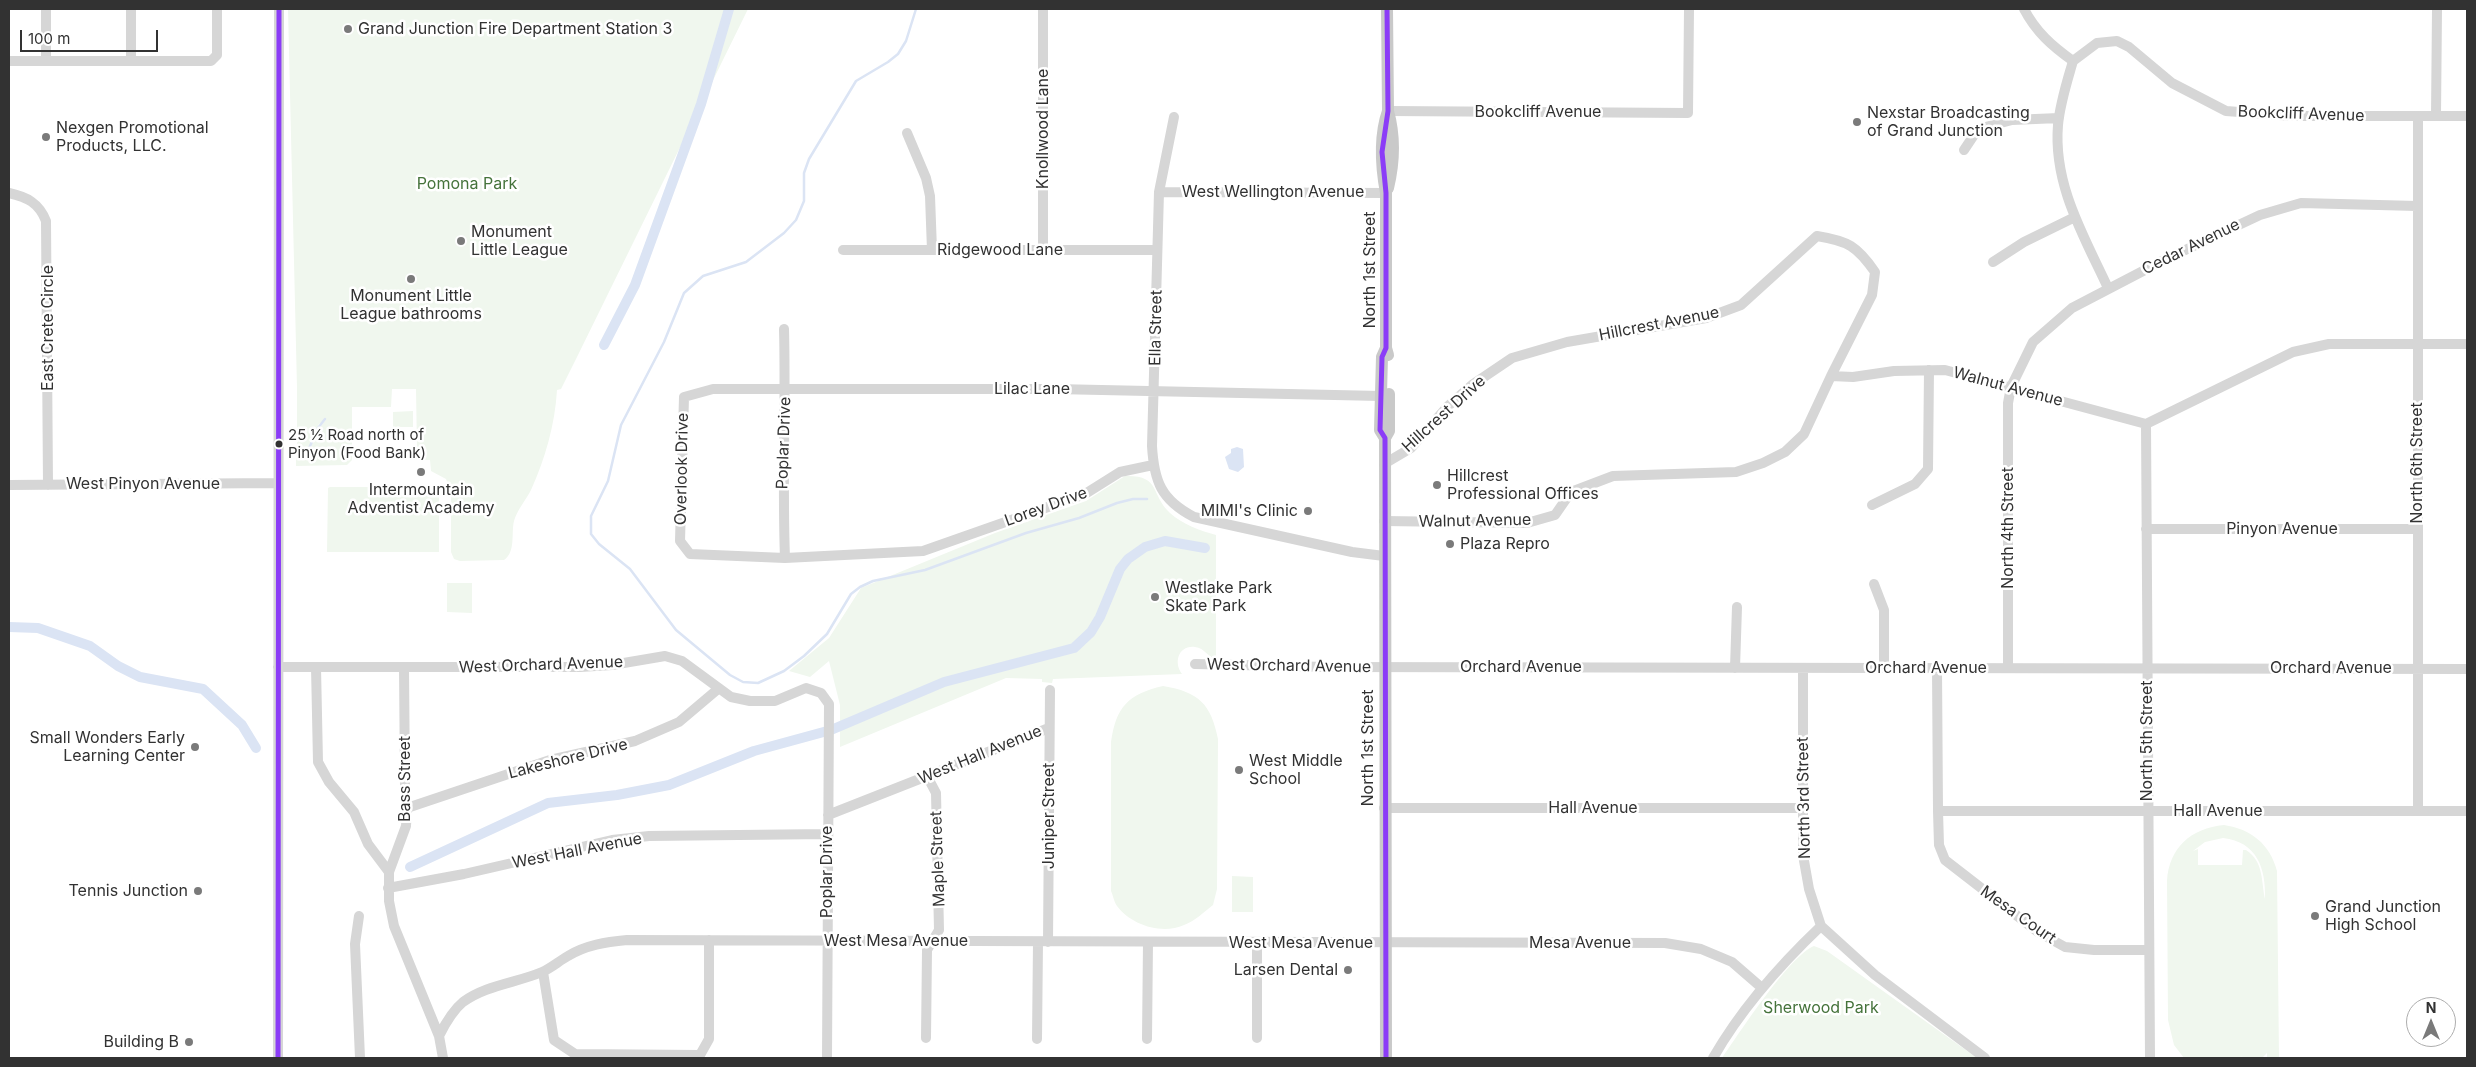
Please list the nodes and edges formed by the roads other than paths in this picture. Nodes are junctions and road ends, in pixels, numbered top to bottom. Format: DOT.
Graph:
graph roads {
  1 [pos="46,9"];
  2 [pos="132,9"];
  3 [pos="217,9"];
  4 [pos="278,9"];
  5 [pos="1043,9"];
  6 [pos="1388,9"];
  7 [pos="1689,9"];
  8 [pos="2024,9"];
  9 [pos="2437,9"];
  10 [pos="9,61"];
  11 [pos="46,61"];
  12 [pos="131,61"];
  13 [pos="2073,61"];
  14 [pos="1388,111"];
  15 [pos="2418,116"];
  16 [pos="2436,116"];
  17 [pos="2467,116"];
  18 [pos="1174,117"];
  19 [pos="2060,118"];
  20 [pos="907,133"];
  21 [pos="1964,150"];
  22 [pos="9,192"];
  23 [pos="1159,192"];
  24 [pos="1386,193"];
  25 [pos="2417,206"];
  26 [pos="2074,217"];
  27 [pos="843,250"];
  28 [pos="932,250"];
  29 [pos="1043,250"];
  30 [pos="1157,250"];
  31 [pos="1993,262"];
  32 [pos="2108,288"];
  33 [pos="784,329"];
  34 [pos="2417,344"];
  35 [pos="2467,344"];
  36 [pos="1386,348"];
  37 [pos="1530,352"];
  38 [pos="1929,370"];
  39 [pos="1832,376"];
  40 [pos="2011,387"];
  41 [pos="786,388"];
  42 [pos="1154,391"];
  43 [pos="1381,396"];
  44 [pos="684,397"];
  45 [pos="2146,424"];
  46 [pos="1385,438"];
  47 [pos="1384,464"];
  48 [pos="1153,465"];
  49 [pos="278,483"];
  50 [pos="9,484"];
  51 [pos="48,484"];
  52 [pos="1872,505"];
  53 [pos="1384,521"];
  54 [pos="2146,529"];
  55 [pos="2417,529"];
  56 [pos="680,541"];
  57 [pos="1384,556"];
  58 [pos="785,558"];
  59 [pos="1874,584"];
  60 [pos="1737,607"];
  61 [pos="1194,664"];
  62 [pos="278,667"];
  63 [pos="316,667"];
  64 [pos="404,667"];
  65 [pos="1384,667"];
  66 [pos="1735,668"];
  67 [pos="1803,668"];
  68 [pos="1884,668"];
  69 [pos="1937,668"];
  70 [pos="2008,668"];
  71 [pos="2147,668"];
  72 [pos="2467,668"];
  73 [pos="2417,669"];
  74 [pos="718,689"];
  75 [pos="1050,690"];
  76 [pos="829,716"];
  77 [pos="1049,728"];
  78 [pos="927,776"];
  79 [pos="408,808"];
  80 [pos="1384,808"];
  81 [pos="1802,808"];
  82 [pos="1938,811"];
  83 [pos="2418,811"];
  84 [pos="2467,811"];
  85 [pos="2147,812"];
  86 [pos="828,815"];
  87 [pos="828,834"];
  88 [pos="389,872"];
  89 [pos="388,888"];
  90 [pos="359,916"];
  91 [pos="1821,926"];
  92 [pos="709,940"];
  93 [pos="827,940"];
  94 [pos="932,941"];
  95 [pos="1043,942"];
  96 [pos="1148,942"];
  97 [pos="1257,943"];
  98 [pos="1385,943"];
  99 [pos="2149,950"];
  100 [pos="543,972"];
  101 [pos="1762,988"];
  102 [pos="439,1036"];
  103 [pos="926,1038"];
  104 [pos="1257,1038"];
  105 [pos="1037,1039"];
  106 [pos="1147,1039"];
  107 [pos="278,1058"];
  108 [pos="360,1058"];
  109 [pos="443,1058"];
  110 [pos="827,1058"];
  111 [pos="1386,1058"];
  112 [pos="1713,1058"];
  113 [pos="1985,1058"];
  114 [pos="2150,1058"];
  1 -- 11 [label="street"];
  2 -- 12 [label="street"];
  3 -- 12 [label="street"];
  4 -- 49 [label="street"];
  5 -- 29 [label="street, Knollwood Lane"];
  6 -- 14 [label="main road, North 1st Street"];
  7 -- 14 [label="street, Bookcliff Avenue"];
  8 -- 13 [label="street"];
  9 -- 16 [label="street"];
  10 -- 11 [label="street"];
  11 -- 12 [label="street"];
  13 -- 15 [label="street, Bookcliff Avenue"];
  13 -- 19 [label="street"];
  14 -- 24 [label="main road, North 1st Street"];
  15 -- 16 [label="street, Bookcliff Avenue"];
  15 -- 25 [label="street, North 6th Street"];
  16 -- 17 [label="street, Bookcliff Avenue"];
  18 -- 23 [label="street, Ella Street"];
  19 -- 21 [label="street"];
  19 -- 26 [label="street"];
  20 -- 28 [label="street"];
  22 -- 51 [label="street, East Crete Circle"];
  23 -- 24 [label="street, West Wellington Avenue"];
  23 -- 30 [label="street, Ella Street"];
  24 -- 36 [label="main road, North 1st Street"];
  25 -- 32 [label="street, Cedar Avenue"];
  25 -- 34 [label="street, North 6th Street"];
  26 -- 31 [label="street"];
  26 -- 32 [label="street"];
  27 -- 28 [label="street, Ridgewood Lane"];
  28 -- 29 [label="street, Ridgewood Lane"];
  29 -- 30 [label="street, Ridgewood Lane"];
  30 -- 42 [label="street, Ella Street"];
  32 -- 40 [label="street, Cedar Avenue"];
  33 -- 41 [label="street, Poplar Drive"];
  34 -- 35 [label="street"];
  34 -- 45 [label="street"];
  34 -- 55 [label="street, North 6th Street"];
  36 -- 43 [label="main road, North 1st Street"];
  36 -- 46 [label="main road, North 1st Street"];
  37 -- 39 [label="street, Hillcrest Avenue"];
  37 -- 47 [label="street, Hillcrest Drive"];
  38 -- 39 [label="street, Walnut Avenue"];
  38 -- 40 [label="street, Walnut Avenue"];
  38 -- 52 [label="street"];
  39 -- 53 [label="street, Walnut Avenue"];
  40 -- 45 [label="street, Walnut Avenue"];
  40 -- 70 [label="street, North 4th Street"];
  41 -- 42 [label="street, Lilac Lane"];
  41 -- 44 [label="street, Lilac Lane"];
  41 -- 58 [label="street, Poplar Drive"];
  42 -- 43 [label="street, Lilac Lane"];
  42 -- 48 [label="street, Ella Street"];
  43 -- 46 [label="main road, North 1st Street"];
  44 -- 56 [label="street, Overlook Drive"];
  45 -- 54 [label="street, North 5th Street"];
  46 -- 47 [label="main road, North 1st Street"];
  47 -- 53 [label="main road, North 1st Street"];
  48 -- 57 [label="street"];
  48 -- 58 [label="street, Lorey Drive"];
  49 -- 51 [label="street, West Pinyon Avenue"];
  49 -- 62 [label="street"];
  50 -- 51 [label="street, West Pinyon Avenue"];
  53 -- 57 [label="main road, North 1st Street"];
  54 -- 55 [label="street, Pinyon Avenue"];
  54 -- 71 [label="street, North 5th Street"];
  55 -- 73 [label="street, North 6th Street"];
  56 -- 58 [label="street, Lorey Drive"];
  57 -- 65 [label="main road, North 1st Street"];
  59 -- 68 [label="street"];
  60 -- 66 [label="street"];
  61 -- 65 [label="street, West Orchard Avenue"];
  62 -- 63 [label="street, West Orchard Avenue"];
  62 -- 107 [label="street"];
  63 -- 64 [label="street, West Orchard Avenue"];
  63 -- 88 [label="street"];
  64 -- 74 [label="street, West Orchard Avenue"];
  64 -- 79 [label="street, Bass Street"];
  65 -- 66 [label="street, Orchard Avenue"];
  65 -- 80 [label="main road, North 1st Street"];
  66 -- 67 [label="street, Orchard Avenue"];
  67 -- 68 [label="street, Orchard Avenue"];
  67 -- 81 [label="street, North 3rd Street"];
  68 -- 69 [label="street, Orchard Avenue"];
  69 -- 70 [label="street, Orchard Avenue"];
  69 -- 82 [label="street"];
  70 -- 71 [label="street, Orchard Avenue"];
  71 -- 73 [label="street, Orchard Avenue"];
  71 -- 85 [label="street, North 5th Street"];
  72 -- 73 [label="street, Orchard Avenue"];
  73 -- 83 [label="street, North 6th Street"];
  74 -- 76 [label="street, West Orchard Avenue"];
  74 -- 79 [label="street, Lakeshore Drive"];
  75 -- 77 [label="street, Juniper Street"];
  76 -- 86 [label="street, Poplar Drive"];
  77 -- 78 [label="street, West Hall Avenue"];
  77 -- 95 [label="street, Juniper Street"];
  78 -- 86 [label="street, West Hall Avenue"];
  78 -- 94 [label="street, Maple Street"];
  79 -- 88 [label="street, Bass Street"];
  80 -- 81 [label="street, Hall Avenue"];
  80 -- 98 [label="main road, North 1st Street"];
  81 -- 91 [label="street, North 3rd Street"];
  82 -- 85 [label="street, Hall Avenue"];
  82 -- 99 [label="street, Mesa Court"];
  83 -- 84 [label="street, Hall Avenue"];
  83 -- 85 [label="street, Hall Avenue"];
  85 -- 99 [label="street, North 5th Street"];
  86 -- 87 [label="street, Poplar Drive"];
  87 -- 89 [label="street, West Hall Avenue"];
  87 -- 93 [label="street, Poplar Drive"];
  88 -- 89 [label="street, Bass Street"];
  89 -- 102 [label="street, Bass Street"];
  90 -- 108 [label="street"];
  91 -- 101 [label="street"];
  91 -- 113 [label="street"];
  92 -- 93 [label="street, West Mesa Avenue"];
  92 -- 100 [label="street, West Mesa Avenue"];
  92 -- 100 [label="street"];
  93 -- 94 [label="street, West Mesa Avenue"];
  93 -- 110 [label="street, Poplar Drive"];
  94 -- 95 [label="street, West Mesa Avenue"];
  94 -- 103 [label="street, Maple Street"];
  95 -- 96 [label="street, West Mesa Avenue"];
  95 -- 105 [label="street, Juniper Street"];
  96 -- 97 [label="street, West Mesa Avenue"];
  96 -- 106 [label="street"];
  97 -- 98 [label="street, West Mesa Avenue"];
  97 -- 104 [label="street"];
  98 -- 101 [label="street, Mesa Avenue"];
  98 -- 111 [label="main road, North 1st Street"];
  99 -- 114 [label="street, North 5th Street"];
  100 -- 102 [label="street, West Mesa Avenue"];
  101 -- 112 [label="street"];
  102 -- 109 [label="street, Bass Street"];
}
